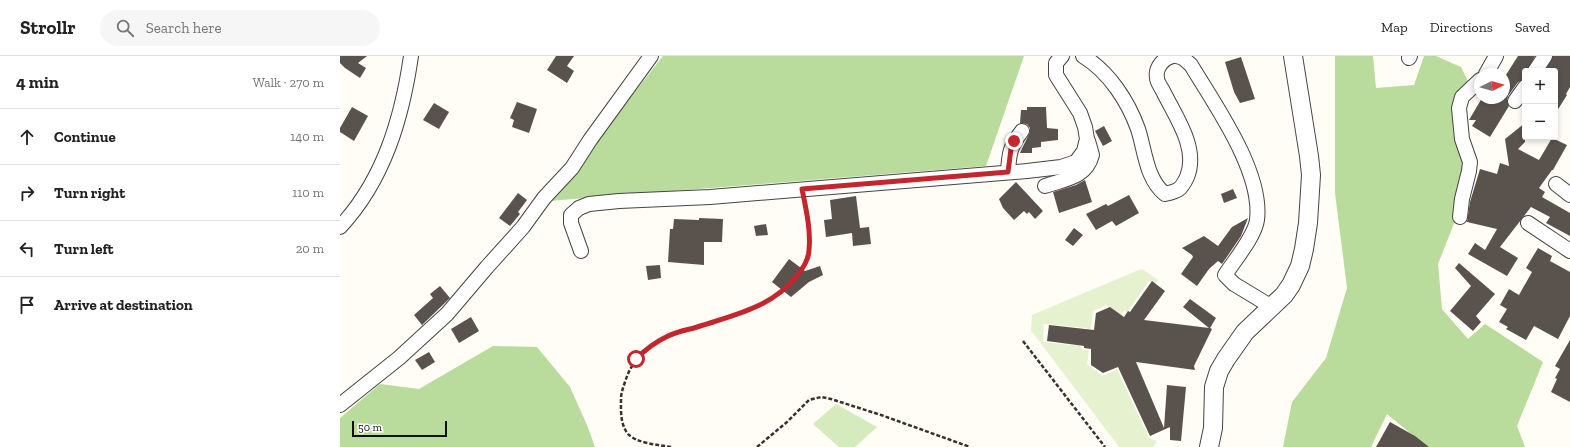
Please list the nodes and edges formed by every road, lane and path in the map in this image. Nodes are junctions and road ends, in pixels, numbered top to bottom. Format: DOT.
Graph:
graph roads {
  1 [pos="411,56"];
  2 [pos="651,56"];
  3 [pos="1062,56"];
  4 [pos="1083,56"];
  5 [pos="1173,56"];
  6 [pos="1177,56"];
  7 [pos="1293,56"];
  8 [pos="1496,56"];
  9 [pos="1545,56"];
  10 [pos="1489,68"];
  11 [pos="1537,68"];
  12 [pos="1474,86"];
  13 [pos="1522,91"];
  14 [pos="1515,101"];
  15 [pos="1022,131"];
  16 [pos="1087,139"];
  17 [pos="1008,172"];
  18 [pos="1556,184"];
  19 [pos="1045,186"];
  20 [pos="802,189"];
  21 [pos="1570,195"];
  22 [pos="1460,217"];
  23 [pos="1528,223"];
  24 [pos="340,227"];
  25 [pos="581,251"];
  26 [pos="1570,251"];
  27 [pos="1272,307"];
  28 [pos="1023,341"];
  29 [pos="340,405"];
  30 [pos="671,447"];
  31 [pos="757,447"];
  32 [pos="970,447"];
  33 [pos="1106,447"];
  34 [pos="1209,447"];
  1 -- 24 [label="street"];
  2 -- 29 [label="street"];
  3 -- 16 [label="street"];
  4 -- 5 [label="street"];
  6 -- 27 [label="street"];
  7 -- 27 [label="street"];
  8 -- 10 [label="street"];
  9 -- 11 [label="street"];
  12 -- 22 [label="street"];
  13 -- 14 [label="street"];
  15 -- 17 [label="street"];
  16 -- 17 [label="street"];
  16 -- 19 [label="street"];
  17 -- 20 [label="street"];
  18 -- 21 [label="street"];
  20 -- 25 [label="street"];
  20 -- 30 [label="path"];
  23 -- 26 [label="street"];
  27 -- 34 [label="street"];
  28 -- 33 [label="path"];
  31 -- 32 [label="path"];
}
